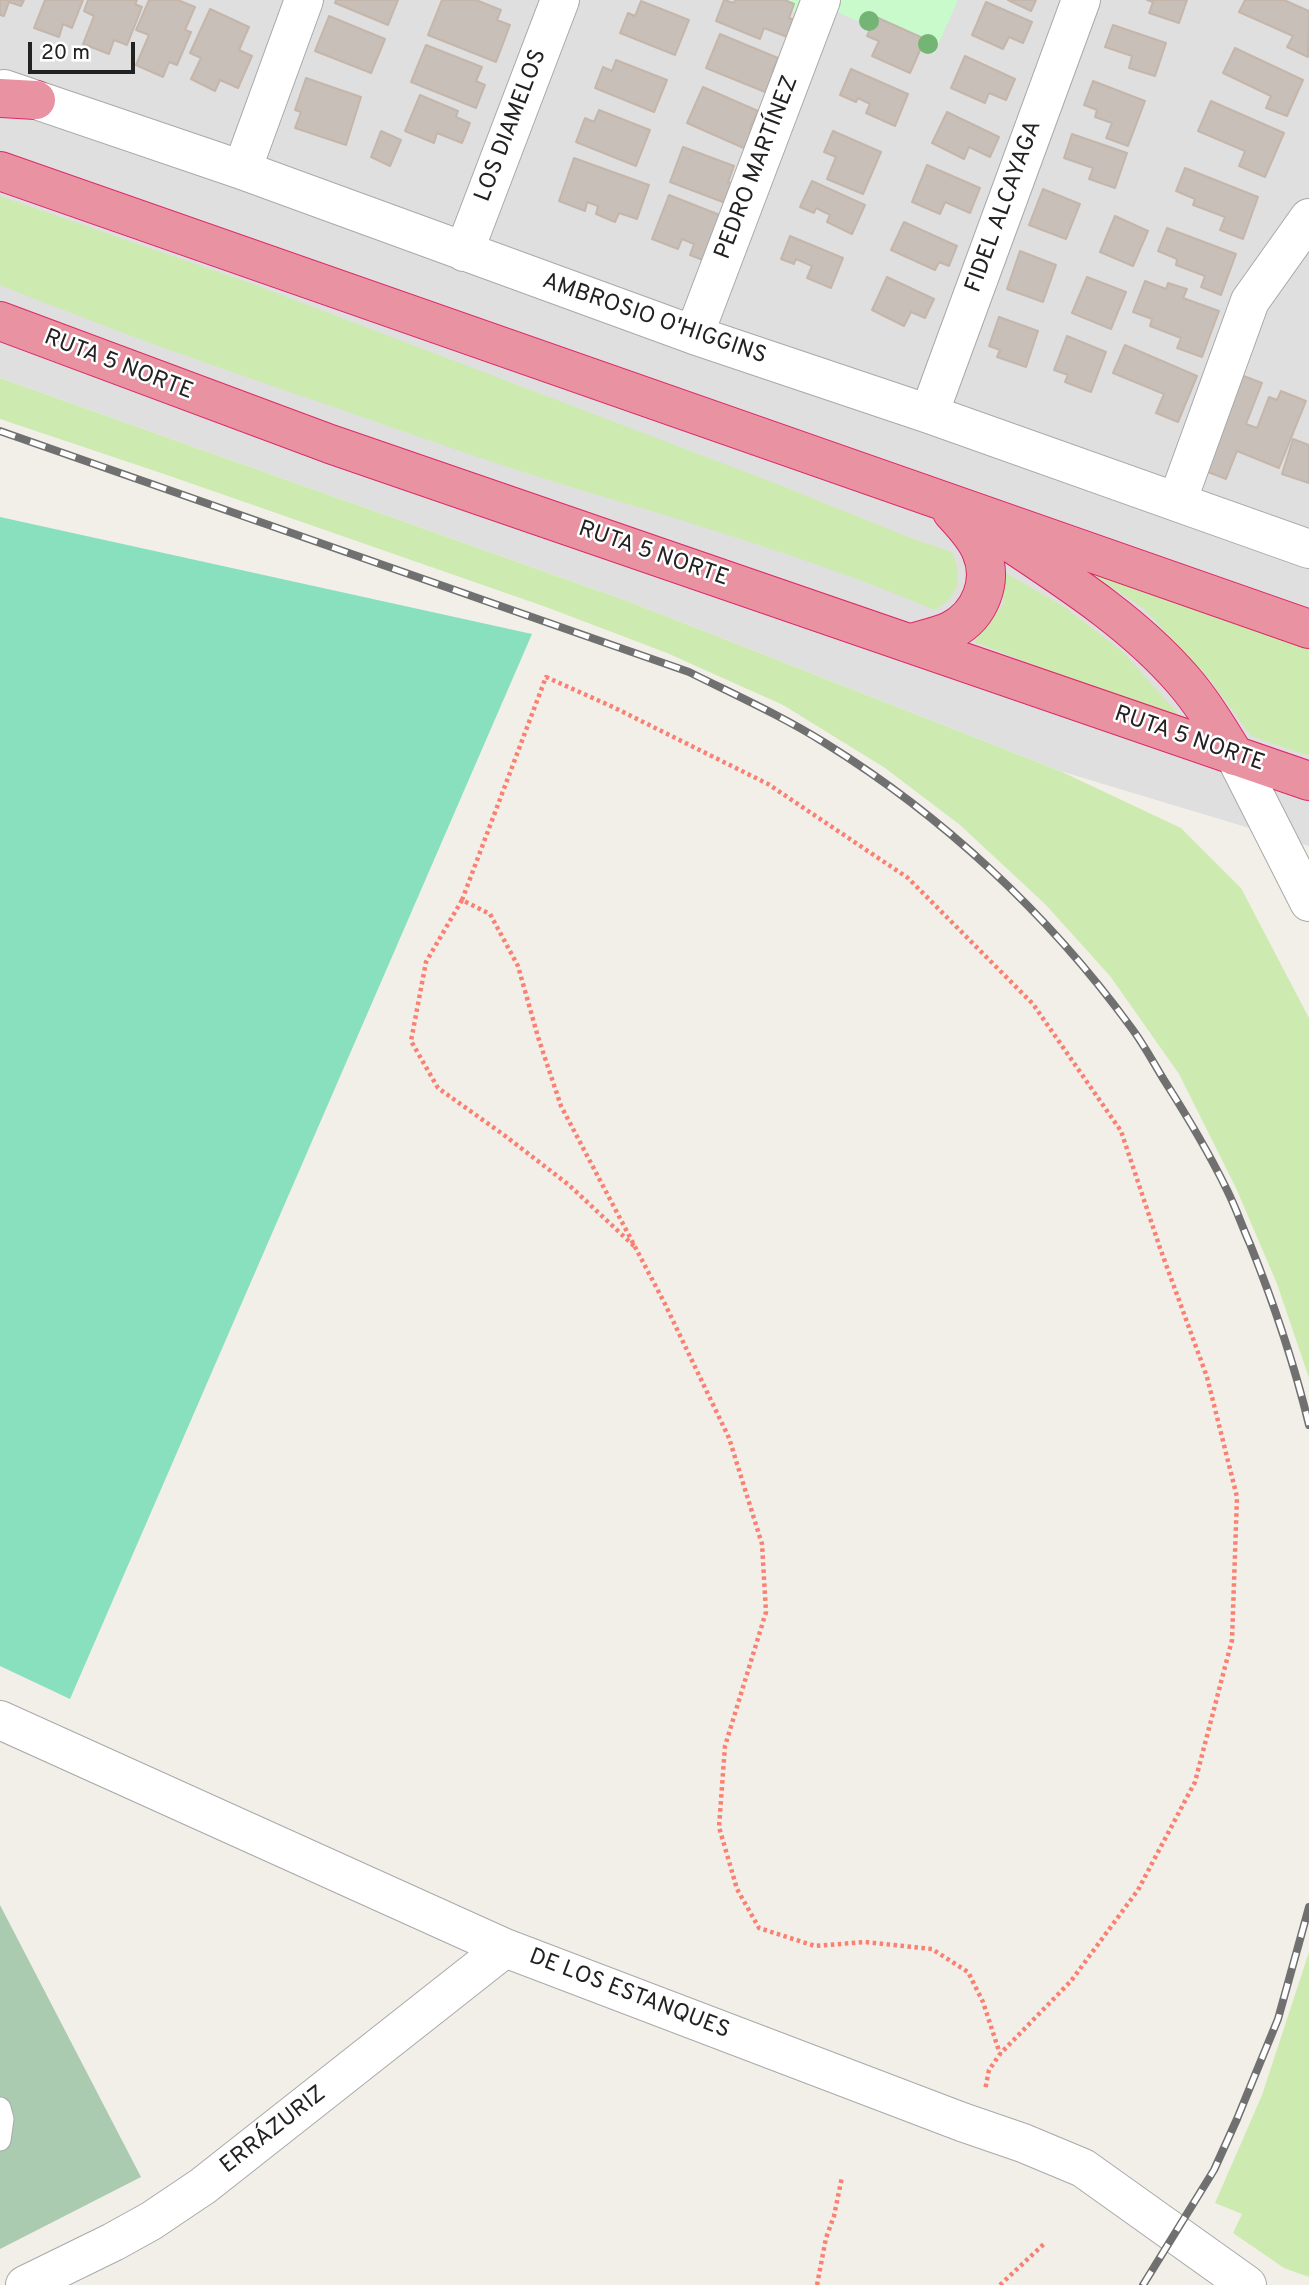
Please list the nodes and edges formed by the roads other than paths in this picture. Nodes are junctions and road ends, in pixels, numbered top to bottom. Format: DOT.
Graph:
graph roads {
  1 [pos="304,0"];
  2 [pos="560,0"];
  3 [pos="822,0"];
  4 [pos="1081,0"];
  5 [pos="0,88"];
  6 [pos="18,99"];
  7 [pos="242,170"];
  8 [pos="0,172"];
  9 [pos="1309,218"];
  10 [pos="464,252"];
  11 [pos="0,321"];
  12 [pos="694,335"];
  13 [pos="929,414"];
  14 [pos="1177,502"];
  15 [pos="944,503"];
  16 [pos="1309,549"];
  17 [pos="1309,629"];
  18 [pos="911,643"];
  19 [pos="1235,756"];
  20 [pos="1309,781"];
  21 [pos="1309,902"];
  22 [pos="0,1720"];
  23 [pos="505,1948"];
  24 [pos="0,2108"];
  25 [pos="0,2140"];
  26 [pos="25,2285"];
  27 [pos="1247,2285"];
  1 -- 7 [label="street"];
  2 -- 10 [label="street, LOS DIAMELOS"];
  3 -- 12 [label="street, PEDRO MARTÍNEZ"];
  4 -- 13 [label="street, FIDEL ALCAYAGA"];
  5 -- 6 [label="street, AMBROSIO O'HIGGINS"];
  6 -- 7 [label="street, AMBROSIO O'HIGGINS"];
  7 -- 10 [label="street, AMBROSIO O'HIGGINS"];
  8 -- 15 [label="highway"];
  9 -- 14 [label="street"];
  10 -- 12 [label="street, AMBROSIO O'HIGGINS"];
  11 -- 18 [label="highway, RUTA 5 NORTE"];
  12 -- 13 [label="street, AMBROSIO O'HIGGINS"];
  13 -- 14 [label="street, AMBROSIO O'HIGGINS"];
  14 -- 16 [label="street, AMBROSIO O'HIGGINS"];
  15 -- 17 [label="highway"];
  15 -- 18 [label="highway"];
  15 -- 19 [label="highway"];
  18 -- 19 [label="highway, RUTA 5 NORTE"];
  19 -- 20 [label="highway, RUTA 5 NORTE"];
  19 -- 21 [label="street"];
  22 -- 23 [label="street, DE LOS ESTANQUES"];
  23 -- 26 [label="street, ERRÁZURIZ"];
  23 -- 27 [label="street, DE LOS ESTANQUES"];
  24 -- 25 [label="lane"];
}
